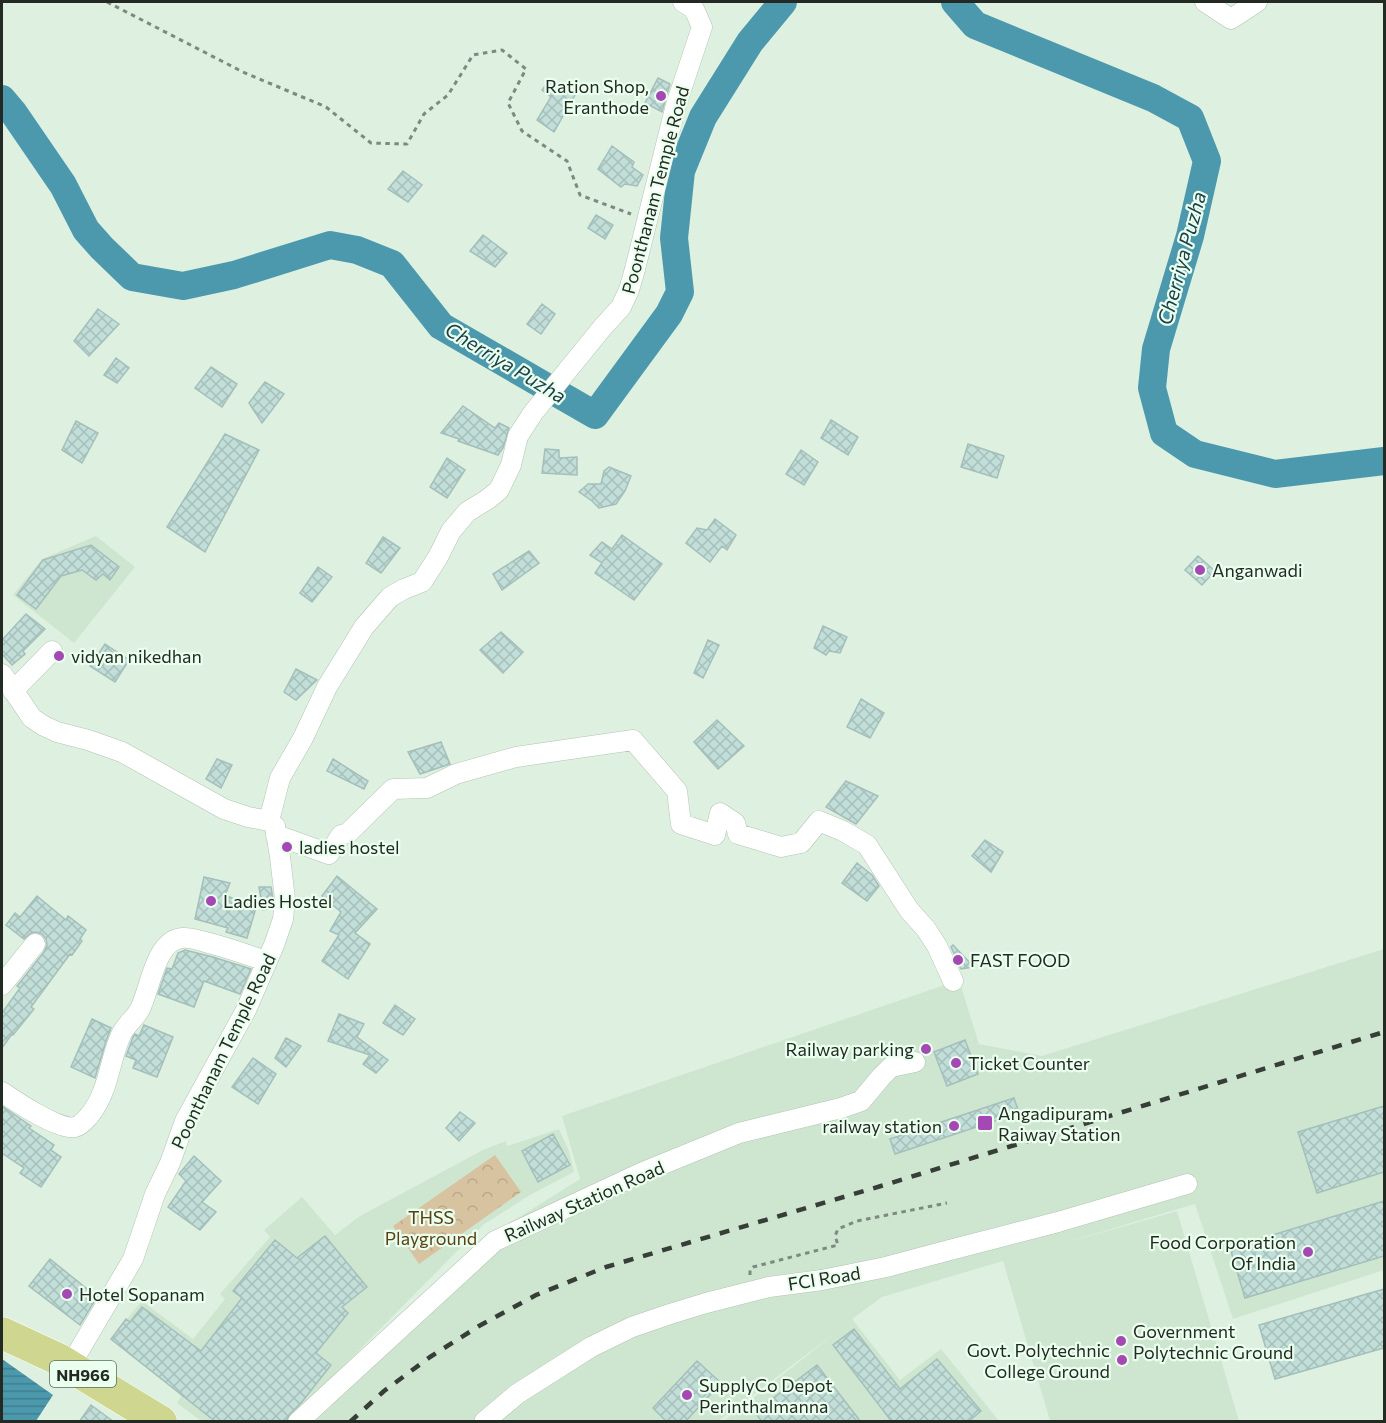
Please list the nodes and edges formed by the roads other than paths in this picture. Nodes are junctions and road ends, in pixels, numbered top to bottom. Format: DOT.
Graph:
graph roads {
  1 [pos="683,2"];
  2 [pos="1205,2"];
  3 [pos="1257,2"];
  4 [pos="52,651"];
  5 [pos="2,674"];
  6 [pos="13,691"];
  7 [pos="272,828"];
  8 [pos="35,944"];
  9 [pos="266,961"];
  10 [pos="953,981"];
  11 [pos="2,985"];
  12 [pos="915,1062"];
  13 [pos="2,1092"];
  14 [pos="1187,1184"];
  15 [pos="2,1333"];
  16 [pos="70,1366"];
  17 [pos="161,1422"];
  18 [pos="298,1422"];
  19 [pos="484,1422"];
  1 -- 7 [label="street, Poonthanam Temple Road"];
  2 -- 3 [label="street"];
  4 -- 6 [label="street"];
  5 -- 6 [label="street"];
  6 -- 7 [label="street"];
  7 -- 9 [label="street, Poonthanam Temple Road"];
  7 -- 10 [label="street"];
  8 -- 11 [label="street"];
  9 -- 13 [label="street"];
  9 -- 16 [label="street, Poonthanam Temple Road"];
  12 -- 18 [label="street, Railway Station Road"];
  14 -- 19 [label="street, FCI Road"];
  15 -- 16 [label="highway, NH966"];
  16 -- 17 [label="highway, NH966"];
}
